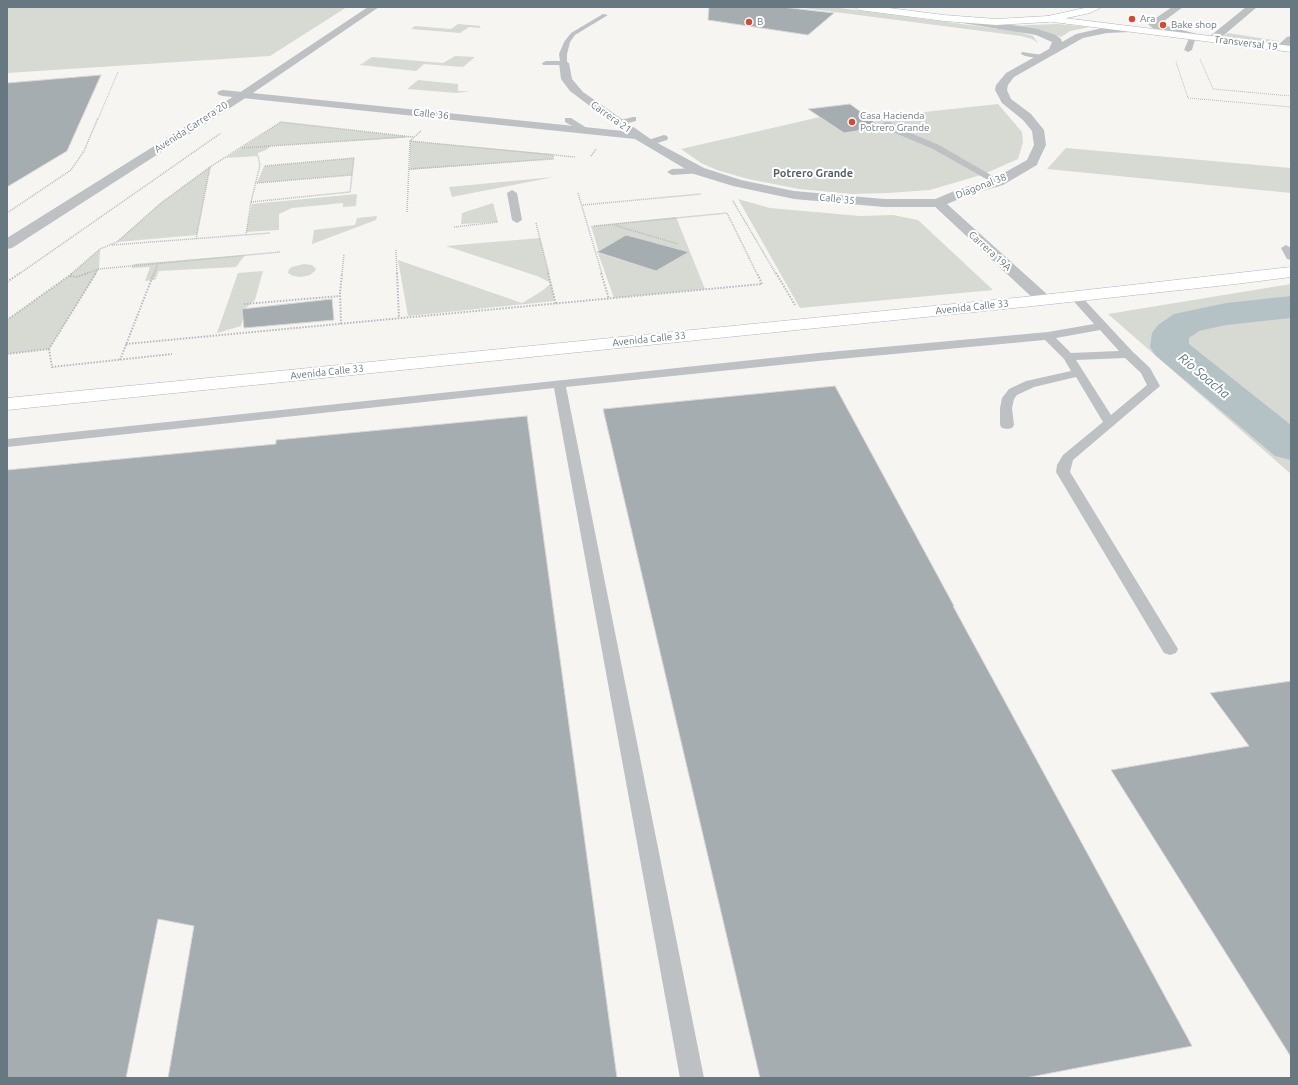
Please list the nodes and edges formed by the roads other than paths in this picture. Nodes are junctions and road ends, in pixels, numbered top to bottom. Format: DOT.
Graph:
graph roads {
  1 [pos="356,7"];
  2 [pos="374,7"];
  3 [pos="859,7"];
  4 [pos="899,7"];
  5 [pos="1072,7"];
  6 [pos="1097,7"];
  7 [pos="1178,7"];
  8 [pos="1252,7"];
  9 [pos="1086,11"];
  10 [pos="605,15"];
  11 [pos="944,18"];
  12 [pos="1048,20"];
  13 [pos="1130,28"];
  14 [pos="1193,36"];
  15 [pos="1213,39"];
  16 [pos="1291,39"];
  17 [pos="1287,48"];
  18 [pos="1054,49"];
  19 [pos="1188,50"];
  20 [pos="1025,54"];
  21 [pos="1042,56"];
  22 [pos="270,63"];
  23 [pos="564,63"];
  24 [pos="546,64"];
  25 [pos="240,89"];
  26 [pos="211,100"];
  27 [pos="633,119"];
  28 [pos="568,120"];
  29 [pos="620,123"];
  30 [pos="886,124"];
  31 [pos="586,130"];
  32 [pos="664,138"];
  33 [pos="643,140"];
  34 [pos="699,171"];
  35 [pos="672,172"];
  36 [pos="998,182"];
  37 [pos="738,183"];
  38 [pos="512,192"];
  39 [pos="938,203"];
  40 [pos="517,220"];
  41 [pos="7,245"];
  42 [pos="1291,272"];
  43 [pos="1075,296"];
  44 [pos="1043,299"];
  45 [pos="1103,326"];
  46 [pos="1048,336"];
  47 [pos="1128,354"];
  48 [pos="1068,357"];
  49 [pos="1079,373"];
  50 [pos="559,384"];
  51 [pos="7,404"];
  52 [pos="1110,423"];
  53 [pos="1007,425"];
  54 [pos="7,443"];
  55 [pos="1170,649"];
  56 [pos="692,1078"];
  1 -- 22 [label="street"];
  2 -- 25 [label="street, Avenida Carrera 20"];
  3 -- 11 [label="main road"];
  4 -- 5 [label="main road"];
  6 -- 9 [label="main road"];
  7 -- 14 [label="street"];
  8 -- 15 [label="street"];
  9 -- 12 [label="main road"];
  9 -- 13 [label="main road, Transversal 19"];
  10 -- 23 [label="lane, Carrera 21"];
  11 -- 12 [label="main road"];
  11 -- 18 [label="street"];
  12 -- 13 [label="main road, Transversal 19"];
  13 -- 14 [label="main road, Transversal 19"];
  13 -- 18 [label="street, Diagonal 38"];
  14 -- 15 [label="main road, Transversal 19"];
  14 -- 19 [label="lane"];
  15 -- 17 [label="main road, Transversal 19"];
  16 -- 17 [label="street"];
  18 -- 21 [label="street, Diagonal 38"];
  20 -- 21 [label="lane"];
  21 -- 36 [label="street, Diagonal 38"];
  23 -- 24 [label="lane"];
  23 -- 29 [label="street, Carrera 21"];
  25 -- 26 [label="street, Avenida Carrera 20"];
  25 -- 31 [label="street, Calle 36"];
  25 -- 41 [label="street, Avenida Carrera 20"];
  27 -- 29 [label="lane"];
  28 -- 31 [label="lane"];
  29 -- 33 [label="street, Carrera 21"];
  30 -- 36 [label="lane"];
  31 -- 33 [label="street, Calle 36"];
  32 -- 33 [label="lane"];
  33 -- 34 [label="street, Carrera 21"];
  34 -- 35 [label="lane"];
  34 -- 37 [label="street, Carrera 21"];
  36 -- 39 [label="street, Diagonal 38"];
  37 -- 39 [label="street, Calle 35"];
  38 -- 40 [label="lane"];
  39 -- 44 [label="street, Carrera 19A"];
  42 -- 43 [label="main road, Avenida Calle 33"];
  43 -- 44 [label="main road, Avenida Calle 33"];
  43 -- 45 [label="lane"];
  44 -- 51 [label="main road, Avenida Calle 33"];
  45 -- 46 [label="lane"];
  45 -- 47 [label="lane"];
  46 -- 48 [label="lane"];
  46 -- 50 [label="lane"];
  47 -- 48 [label="lane"];
  47 -- 52 [label="lane"];
  48 -- 49 [label="lane"];
  49 -- 52 [label="lane"];
  49 -- 53 [label="lane"];
  50 -- 54 [label="lane"];
  50 -- 56 [label="lane"];
  52 -- 55 [label="lane"];
}
